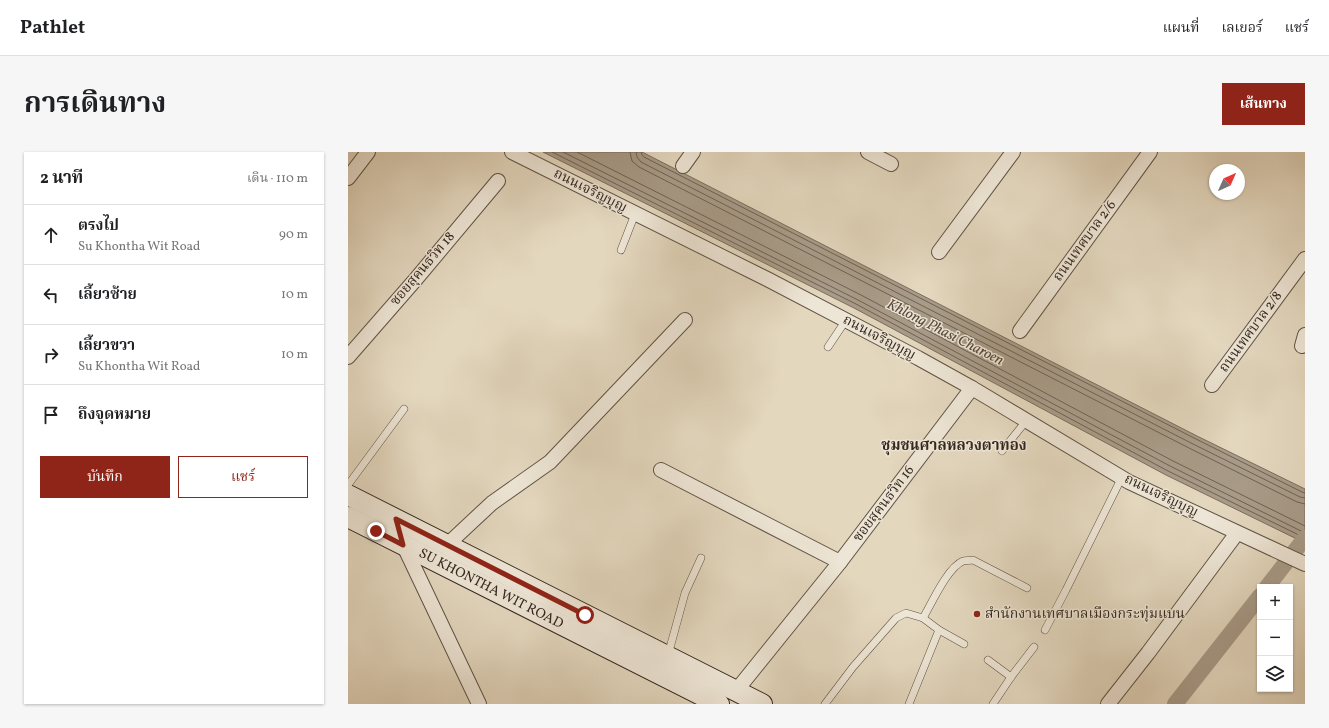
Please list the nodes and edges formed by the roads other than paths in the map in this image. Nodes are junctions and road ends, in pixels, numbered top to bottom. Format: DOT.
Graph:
graph roads {
  1 [pos="368,152"];
  2 [pos="512,152"];
  3 [pos="692,152"];
  4 [pos="868,152"];
  5 [pos="1013,152"];
  6 [pos="1150,152"];
  7 [pos="891,164"];
  8 [pos="683,166"];
  9 [pos="348,178"];
  10 [pos="498,181"];
  11 [pos="635,214"];
  12 [pos="620,250"];
  13 [pos="939,252"];
  14 [pos="1305,259"];
  15 [pos="685,320"];
  16 [pos="846,320"];
  17 [pos="1020,331"];
  18 [pos="828,347"];
  19 [pos="348,357"];
  20 [pos="1212,385"];
  21 [pos="972,388"];
  22 [pos="404,409"];
  23 [pos="1026,421"];
  24 [pos="1002,450"];
  25 [pos="661,470"];
  26 [pos="1122,477"];
  27 [pos="348,485"];
  28 [pos="348,495"];
  29 [pos="348,517"];
  30 [pos="396,519"];
  31 [pos="1237,533"];
  32 [pos="403,545"];
  33 [pos="447,545"];
  34 [pos="701,558"];
  35 [pos="840,562"];
  36 [pos="1305,564"];
  37 [pos="1028,588"];
  38 [pos="923,618"];
  39 [pos="940,630"];
  40 [pos="1045,630"];
  41 [pos="964,644"];
  42 [pos="1034,647"];
  43 [pos="668,656"];
  44 [pos="988,660"];
  45 [pos="1011,677"];
  46 [pos="736,691"];
  47 [pos="479,704"];
  48 [pos="719,704"];
  49 [pos="762,704"];
  50 [pos="824,704"];
  51 [pos="909,704"];
  52 [pos="993,704"];
  53 [pos="1108,704"];
  1 -- 9 [label="street"];
  2 -- 11 [label="street, ถนนเจริญบุญ"];
  3 -- 8 [label="street"];
  4 -- 7 [label="street"];
  5 -- 13 [label="street"];
  6 -- 17 [label="street, ถนนเทศบาล 2/6"];
  10 -- 19 [label="street, ซอยสุคนธวิท 18"];
  11 -- 12 [label="lane"];
  11 -- 16 [label="street, ถนนเจริญบุญ"];
  14 -- 20 [label="street, ถนนเทศบาล 2/8"];
  15 -- 33 [label="street"];
  16 -- 18 [label="lane"];
  16 -- 21 [label="street, ถนนเจริญบุญ"];
  21 -- 23 [label="street, ถนนเจริญบุญ"];
  21 -- 35 [label="street, ซอยสุคนธวิท 16"];
  22 -- 27 [label="lane"];
  23 -- 24 [label="lane"];
  23 -- 26 [label="street, ถนนเจริญบุญ"];
  25 -- 35 [label="street"];
  26 -- 31 [label="street, ถนนเจริญบุญ"];
  26 -- 40 [label="lane"];
  28 -- 30 [label="main road, SU KHONTHA WIT ROAD"];
  29 -- 32 [label="main road, SU KHONTHA WIT ROAD"];
  30 -- 32 [label="street"];
  30 -- 33 [label="main road, SU KHONTHA WIT ROAD"];
  31 -- 36 [label="street, ถนนเจริญบุญ"];
  31 -- 53 [label="street"];
  32 -- 47 [label="street"];
  32 -- 48 [label="main road, SU KHONTHA WIT ROAD"];
  33 -- 43 [label="main road, SU KHONTHA WIT ROAD"];
  34 -- 43 [label="lane"];
  35 -- 46 [label="street, ซอยสุคนธวิท 16"];
  37 -- 38 [label="lane"];
  38 -- 39 [label="lane"];
  38 -- 50 [label="lane"];
  39 -- 41 [label="lane"];
  39 -- 51 [label="lane"];
  42 -- 45 [label="lane"];
  43 -- 46 [label="main road, SU KHONTHA WIT ROAD"];
  44 -- 45 [label="lane"];
  45 -- 52 [label="lane"];
  46 -- 49 [label="main road, SU KHONTHA WIT ROAD"];
}
